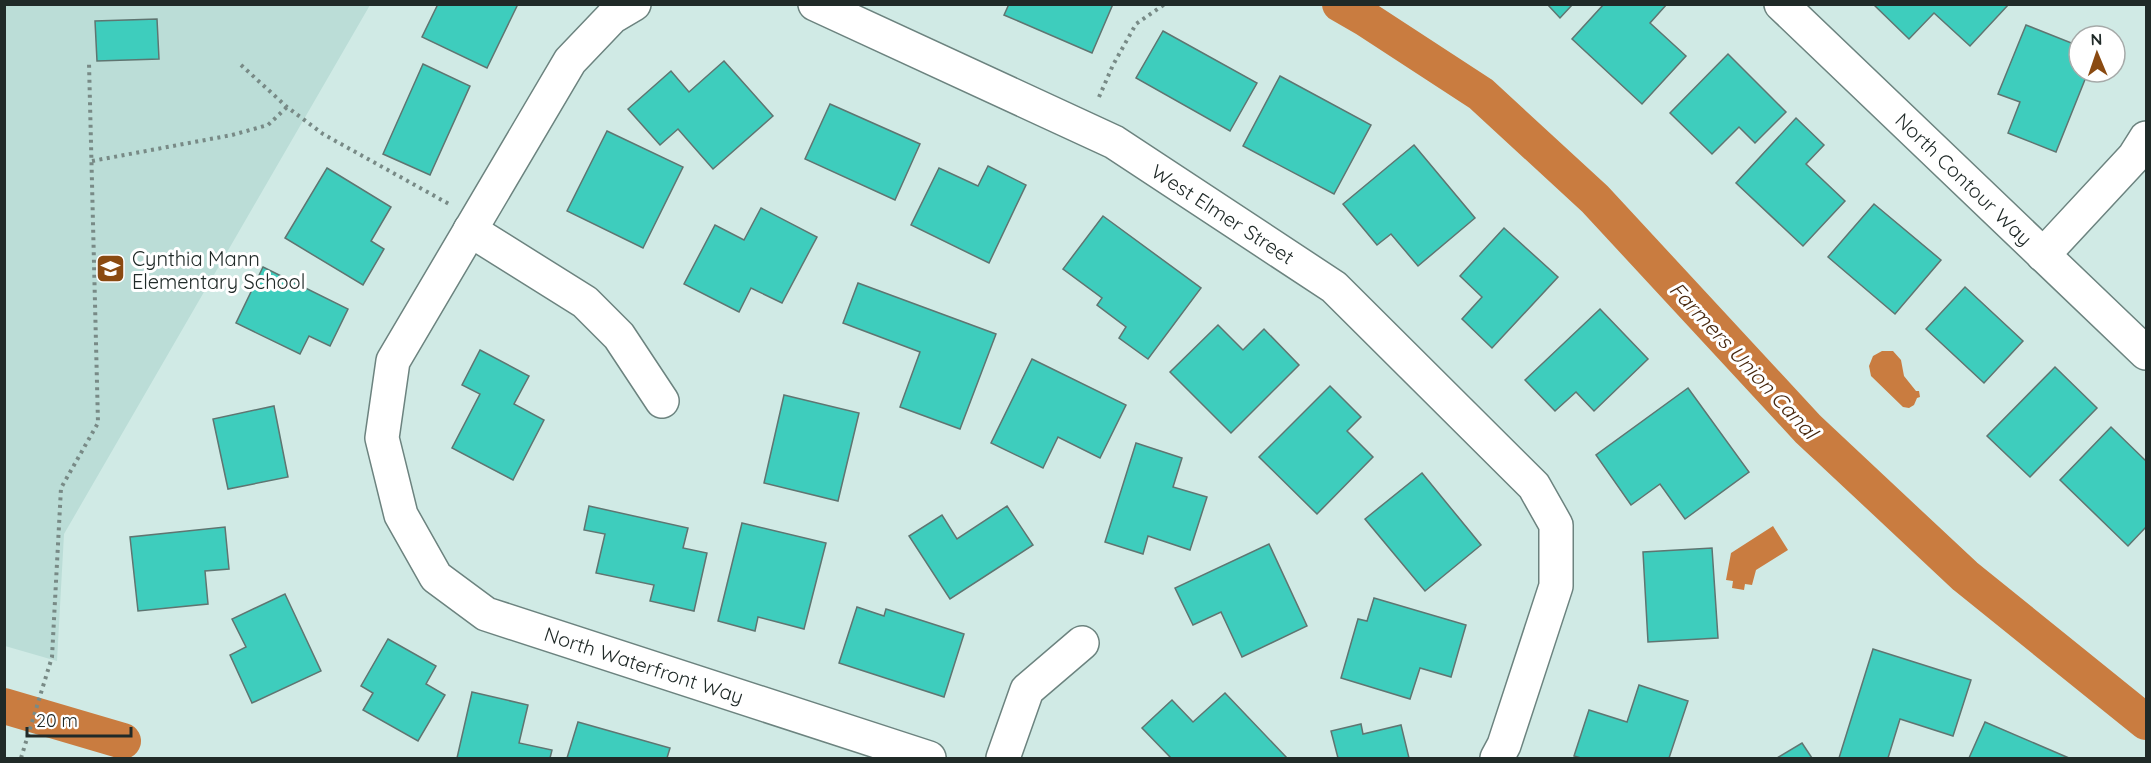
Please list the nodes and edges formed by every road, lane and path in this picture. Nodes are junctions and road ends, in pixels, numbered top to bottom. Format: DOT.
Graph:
graph roads {
  1 [pos="634,4"];
  2 [pos="815,4"];
  3 [pos="1166,4"];
  4 [pos="1781,4"];
  5 [pos="89,63"];
  6 [pos="241,65"];
  7 [pos="1096,101"];
  8 [pos="287,107"];
  9 [pos="2146,138"];
  10 [pos="92,161"];
  11 [pos="461,217"];
  12 [pos="2043,255"];
  13 [pos="2146,353"];
  14 [pos="662,401"];
  15 [pos="1082,643"];
  16 [pos="21,759"];
  17 [pos="929,759"];
  18 [pos="1003,759"];
  19 [pos="1497,759"];
  1 -- 11 [label="street, North Waterfront Way"];
  2 -- 19 [label="street, West Elmer Street"];
  3 -- 7 [label="path"];
  4 -- 12 [label="street, North Contour Way"];
  5 -- 10 [label="path"];
  6 -- 8 [label="path"];
  8 -- 10 [label="path"];
  8 -- 11 [label="path"];
  9 -- 12 [label="street"];
  10 -- 16 [label="path"];
  11 -- 14 [label="street"];
  11 -- 17 [label="street, North Waterfront Way"];
  12 -- 13 [label="street, North Contour Way"];
  15 -- 18 [label="street"];
}
